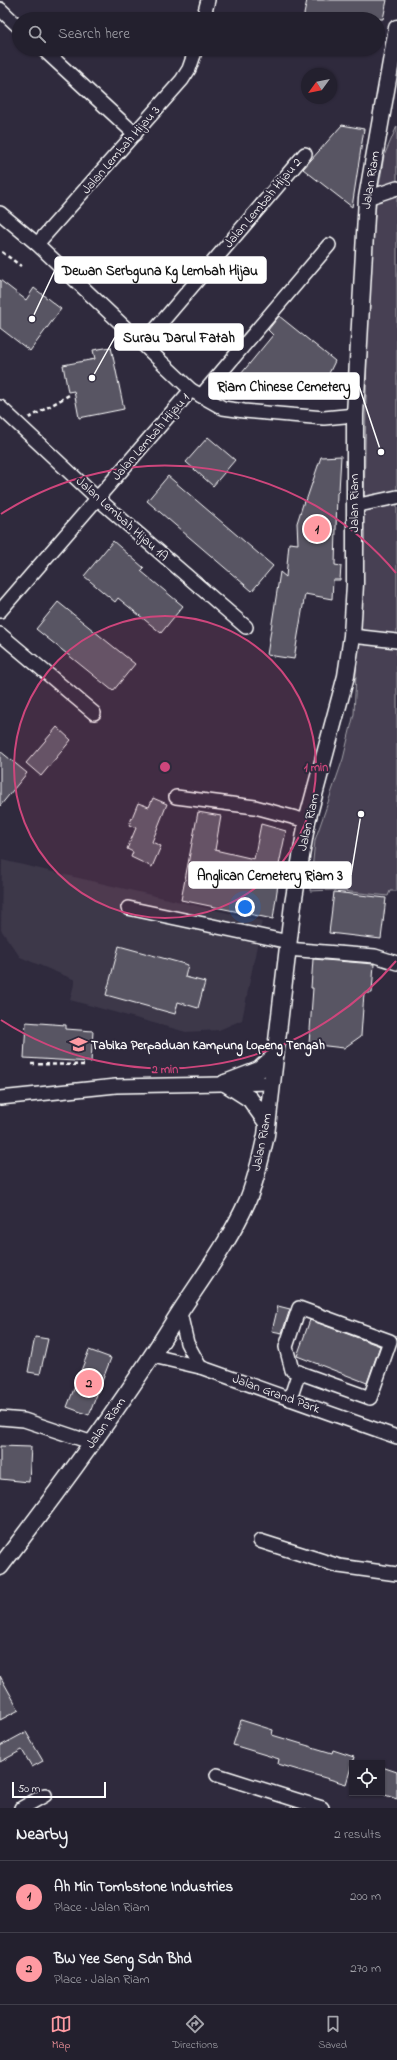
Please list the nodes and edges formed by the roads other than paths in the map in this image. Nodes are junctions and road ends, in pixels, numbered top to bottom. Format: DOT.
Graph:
graph roads {
  1 [pos="208,0"];
  2 [pos="0,9"];
  3 [pos="205,12"];
  4 [pos="12,20"];
  5 [pos="397,28"];
  6 [pos="51,56"];
  7 [pos="193,56"];
  8 [pos="135,134"];
  9 [pos="305,154"];
  10 [pos="397,188"];
  11 [pos="367,198"];
  12 [pos="0,212"];
  13 [pos="37,244"];
  14 [pos="329,245"];
  15 [pos="143,344"];
  16 [pos="196,393"];
  17 [pos="0,407"];
  18 [pos="355,415"];
  19 [pos="397,497"];
  20 [pos="97,498"];
  21 [pos="354,506"];
  22 [pos="2,602"];
  23 [pos="246,627"];
  24 [pos="0,634"];
  25 [pos="352,636"];
  26 [pos="397,641"];
  27 [pos="94,713"];
  28 [pos="176,796"];
  29 [pos="307,821"];
  30 [pos="128,908"];
  31 [pos="288,946"];
  32 [pos="397,963"];
  33 [pos="275,1056"];
  34 [pos="226,1083"];
  35 [pos="271,1083"];
  36 [pos="0,1098"];
  37 [pos="267,1123"];
  38 [pos="180,1313"];
  39 [pos="153,1356"];
  40 [pos="200,1367"];
  41 [pos="299,1372"];
  42 [pos="290,1399"];
  43 [pos="0,1418"];
  44 [pos="397,1437"];
  45 [pos="93,1443"];
  46 [pos="260,1541"];
  47 [pos="0,1566"];
  48 [pos="397,1574"];
  49 [pos="218,1775"];
  50 [pos="45,1795"];
  51 [pos="22,1808"];
  52 [pos="322,1808"];
  1 -- 3 [label="street"];
  2 -- 4 [label="street"];
  5 -- 11 [label="main road, Jalan Riam"];
  6 -- 8 [label="street"];
  7 -- 8 [label="street, Jalan Lembah Hijau 3"];
  8 -- 13 [label="street, Jalan Lembah Hijau 3"];
  9 -- 15 [label="street, Jalan Lembah Hijau 2"];
  10 -- 11 [label="street"];
  11 -- 18 [label="main road, Jalan Riam"];
  12 -- 13 [label="street"];
  13 -- 15 [label="street"];
  14 -- 16 [label="street, Jalan Lembah Hijau 1"];
  15 -- 16 [label="street"];
  16 -- 18 [label="street"];
  16 -- 20 [label="street, Jalan Lembah Hijau 1"];
  17 -- 20 [label="street, Jalan Lembah Hijau 1A"];
  18 -- 21 [label="main road, Jalan Riam"];
  19 -- 21 [label="street"];
  20 -- 22 [label="street, Jalan Lembah Hijau 1"];
  20 -- 23 [label="street, Jalan Lembah Hijau 1A"];
  21 -- 25 [label="main road, Jalan Riam"];
  24 -- 27 [label="street"];
  25 -- 26 [label="street"];
  25 -- 29 [label="main road, Jalan Riam"];
  28 -- 29 [label="street"];
  29 -- 31 [label="main road, Jalan Riam"];
  30 -- 31 [label="street"];
  31 -- 32 [label="street"];
  31 -- 33 [label="main road, Jalan Riam"];
  33 -- 34 [label="main road"];
  33 -- 35 [label="main road, Jalan Riam"];
  34 -- 35 [label="street"];
  34 -- 36 [label="street"];
  34 -- 37 [label="main road"];
  35 -- 37 [label="main road, Jalan Riam"];
  37 -- 38 [label="main road, Jalan Riam"];
  38 -- 39 [label="main road, Jalan Riam"];
  38 -- 40 [label="street"];
  39 -- 40 [label="street, Jalan Grand Park"];
  39 -- 45 [label="main road, Jalan Riam"];
  40 -- 42 [label="street, Jalan Grand Park"];
  41 -- 41 [label="street"];
  41 -- 42 [label="street"];
  42 -- 44 [label="street, Jalan Grand Park"];
  43 -- 45 [label="street"];
  45 -- 47 [label="main road, Jalan Riam"];
  46 -- 48 [label="street"];
  49 -- 52 [label="street"];
  50 -- 51 [label="street"];
}
